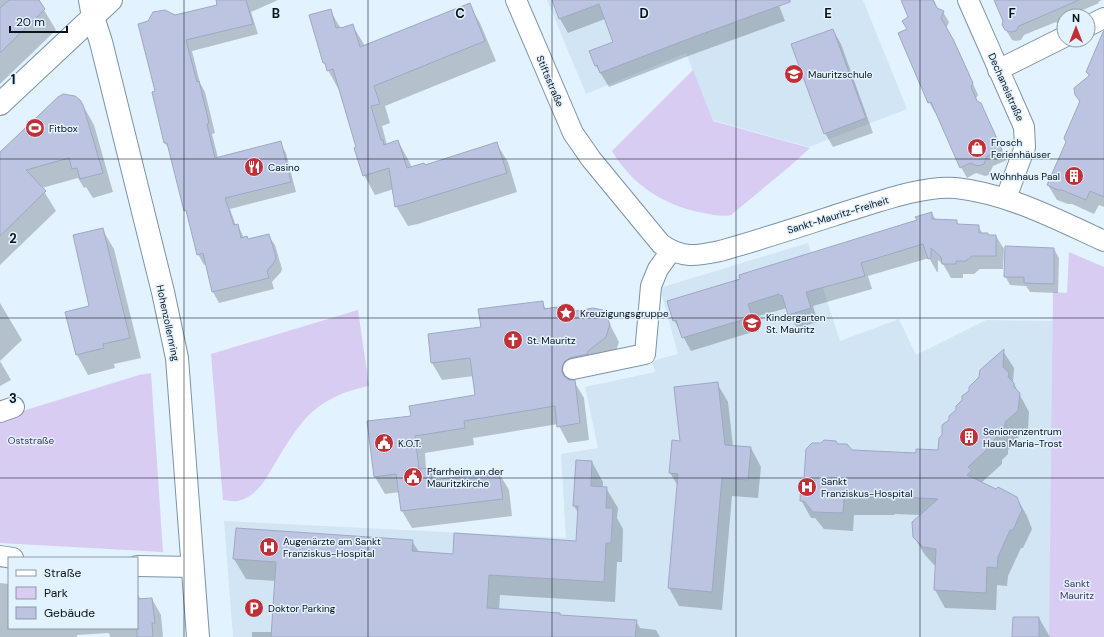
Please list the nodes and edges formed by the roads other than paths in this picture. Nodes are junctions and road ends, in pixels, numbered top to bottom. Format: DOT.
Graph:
graph roads {
  1 [pos="111,0"];
  2 [pos="516,0"];
  3 [pos="968,0"];
  4 [pos="92,8"];
  5 [pos="1056,41"];
  6 [pos="998,70"];
  7 [pos="0,104"];
  8 [pos="1006,198"];
  9 [pos="1104,241"];
  10 [pos="672,252"];
  11 [pos="573,369"];
  12 [pos="138,566"];
  13 [pos="193,567"];
  14 [pos="198,637"];
  1 -- 4 [label="main road"];
  2 -- 10 [label="street, Stiftsstraße"];
  3 -- 6 [label="street, Dechaneistraße"];
  4 -- 7 [label="main road"];
  4 -- 13 [label="main road, Hohenzollernring"];
  5 -- 6 [label="street"];
  6 -- 8 [label="street, Dechaneistraße"];
  8 -- 9 [label="street, Sankt-Mauritz-Freiheit"];
  8 -- 10 [label="street, Sankt-Mauritz-Freiheit"];
  10 -- 11 [label="street"];
  12 -- 13 [label="street"];
  13 -- 14 [label="main road, Hohenzollernring"];
}
